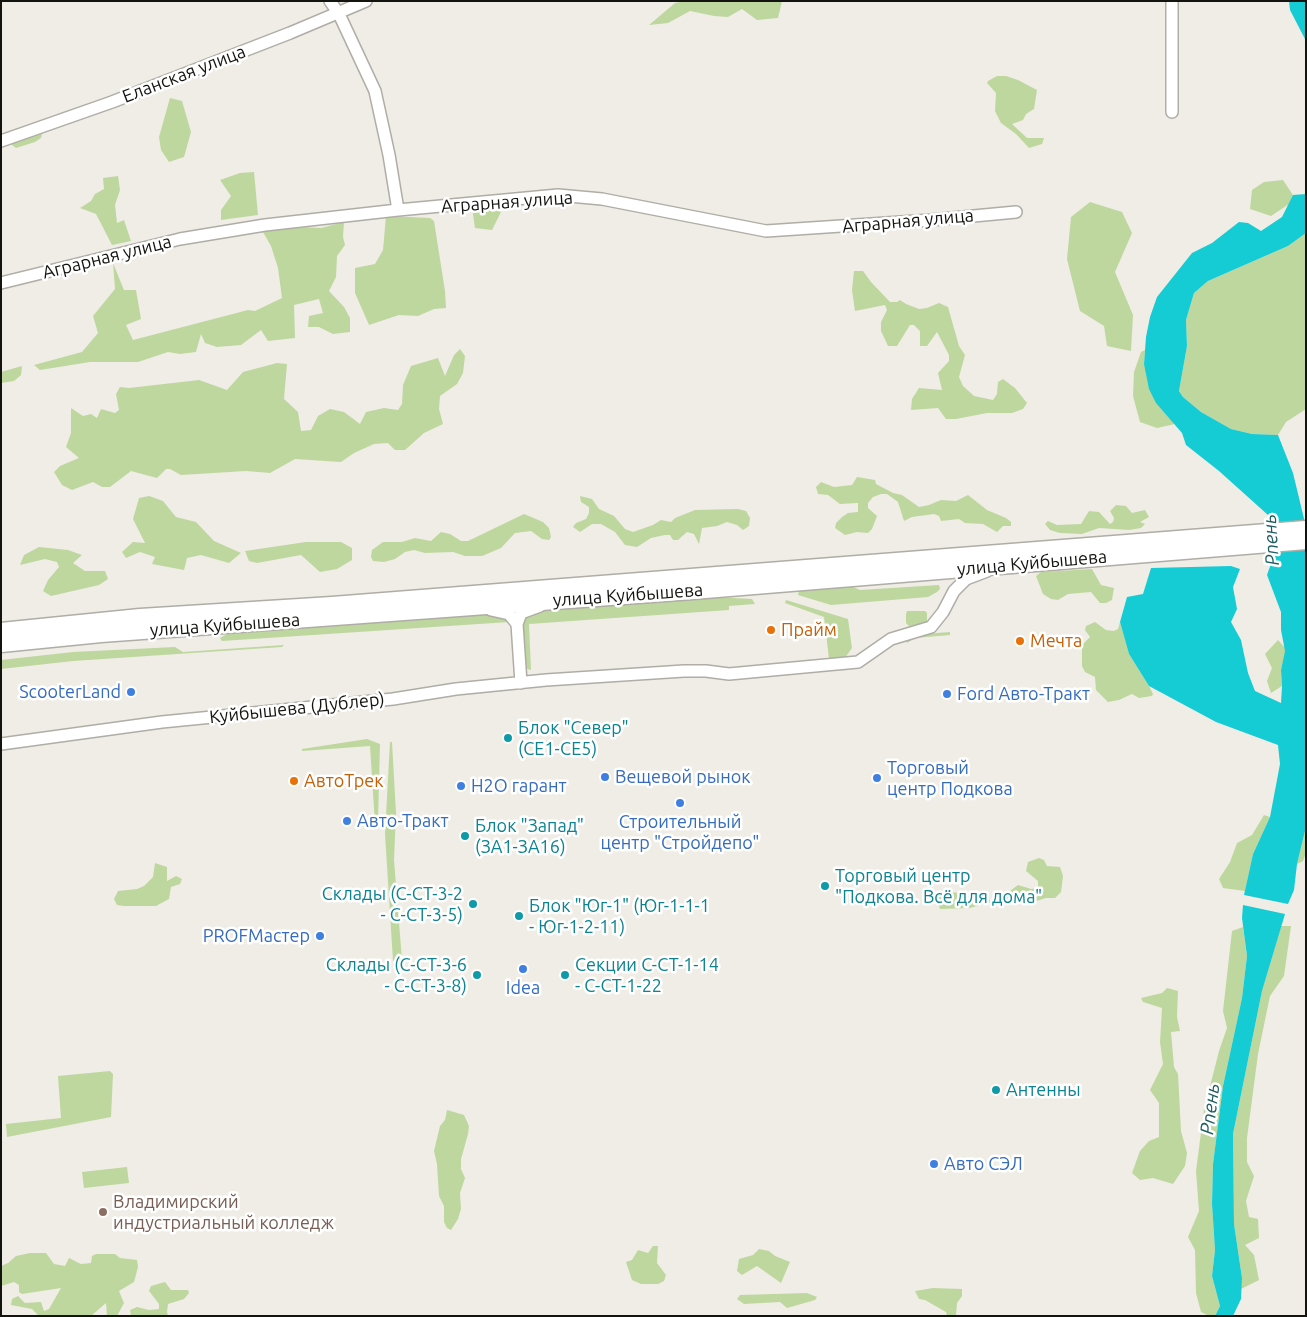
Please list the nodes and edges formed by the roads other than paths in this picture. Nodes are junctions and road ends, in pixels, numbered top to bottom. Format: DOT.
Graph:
graph roads {
  1 [pos="330,1"];
  2 [pos="366,1"];
  3 [pos="1172,1"];
  4 [pos="339,14"];
  5 [pos="1172,112"];
  6 [pos="1,141"];
  7 [pos="398,210"];
  8 [pos="1016,212"];
  9 [pos="1,283"];
  10 [pos="1306,529"];
  11 [pos="1255,538"];
  12 [pos="1306,541"];
  13 [pos="1021,564"];
  14 [pos="573,598"];
  15 [pos="463,608"];
  16 [pos="517,624"];
  17 [pos="1,631"];
  18 [pos="1,644"];
  19 [pos="520,683"];
  20 [pos="1,744"];
  1 -- 4 [label="street"];
  2 -- 4 [label="street, Еланская улица"];
  3 -- 5 [label="street"];
  4 -- 6 [label="street, Еланская улица"];
  4 -- 7 [label="street"];
  7 -- 8 [label="street, Аграрная улица"];
  7 -- 9 [label="street, Аграрная улица"];
  10 -- 11 [label="highway"];
  11 -- 12 [label="highway"];
  11 -- 13 [label="highway, улица Куйбышева"];
  11 -- 17 [label="highway, улица Куйбышева"];
  13 -- 14 [label="highway, улица Куйбышева"];
  13 -- 19 [label="street, Куйбышева (Дублер)"];
  14 -- 15 [label="highway, улица Куйбышева"];
  14 -- 16 [label="street"];
  15 -- 16 [label="street"];
  15 -- 18 [label="highway, улица Куйбышева"];
  16 -- 19 [label="street"];
  19 -- 20 [label="street, Куйбышева (Дублер)"];
}
